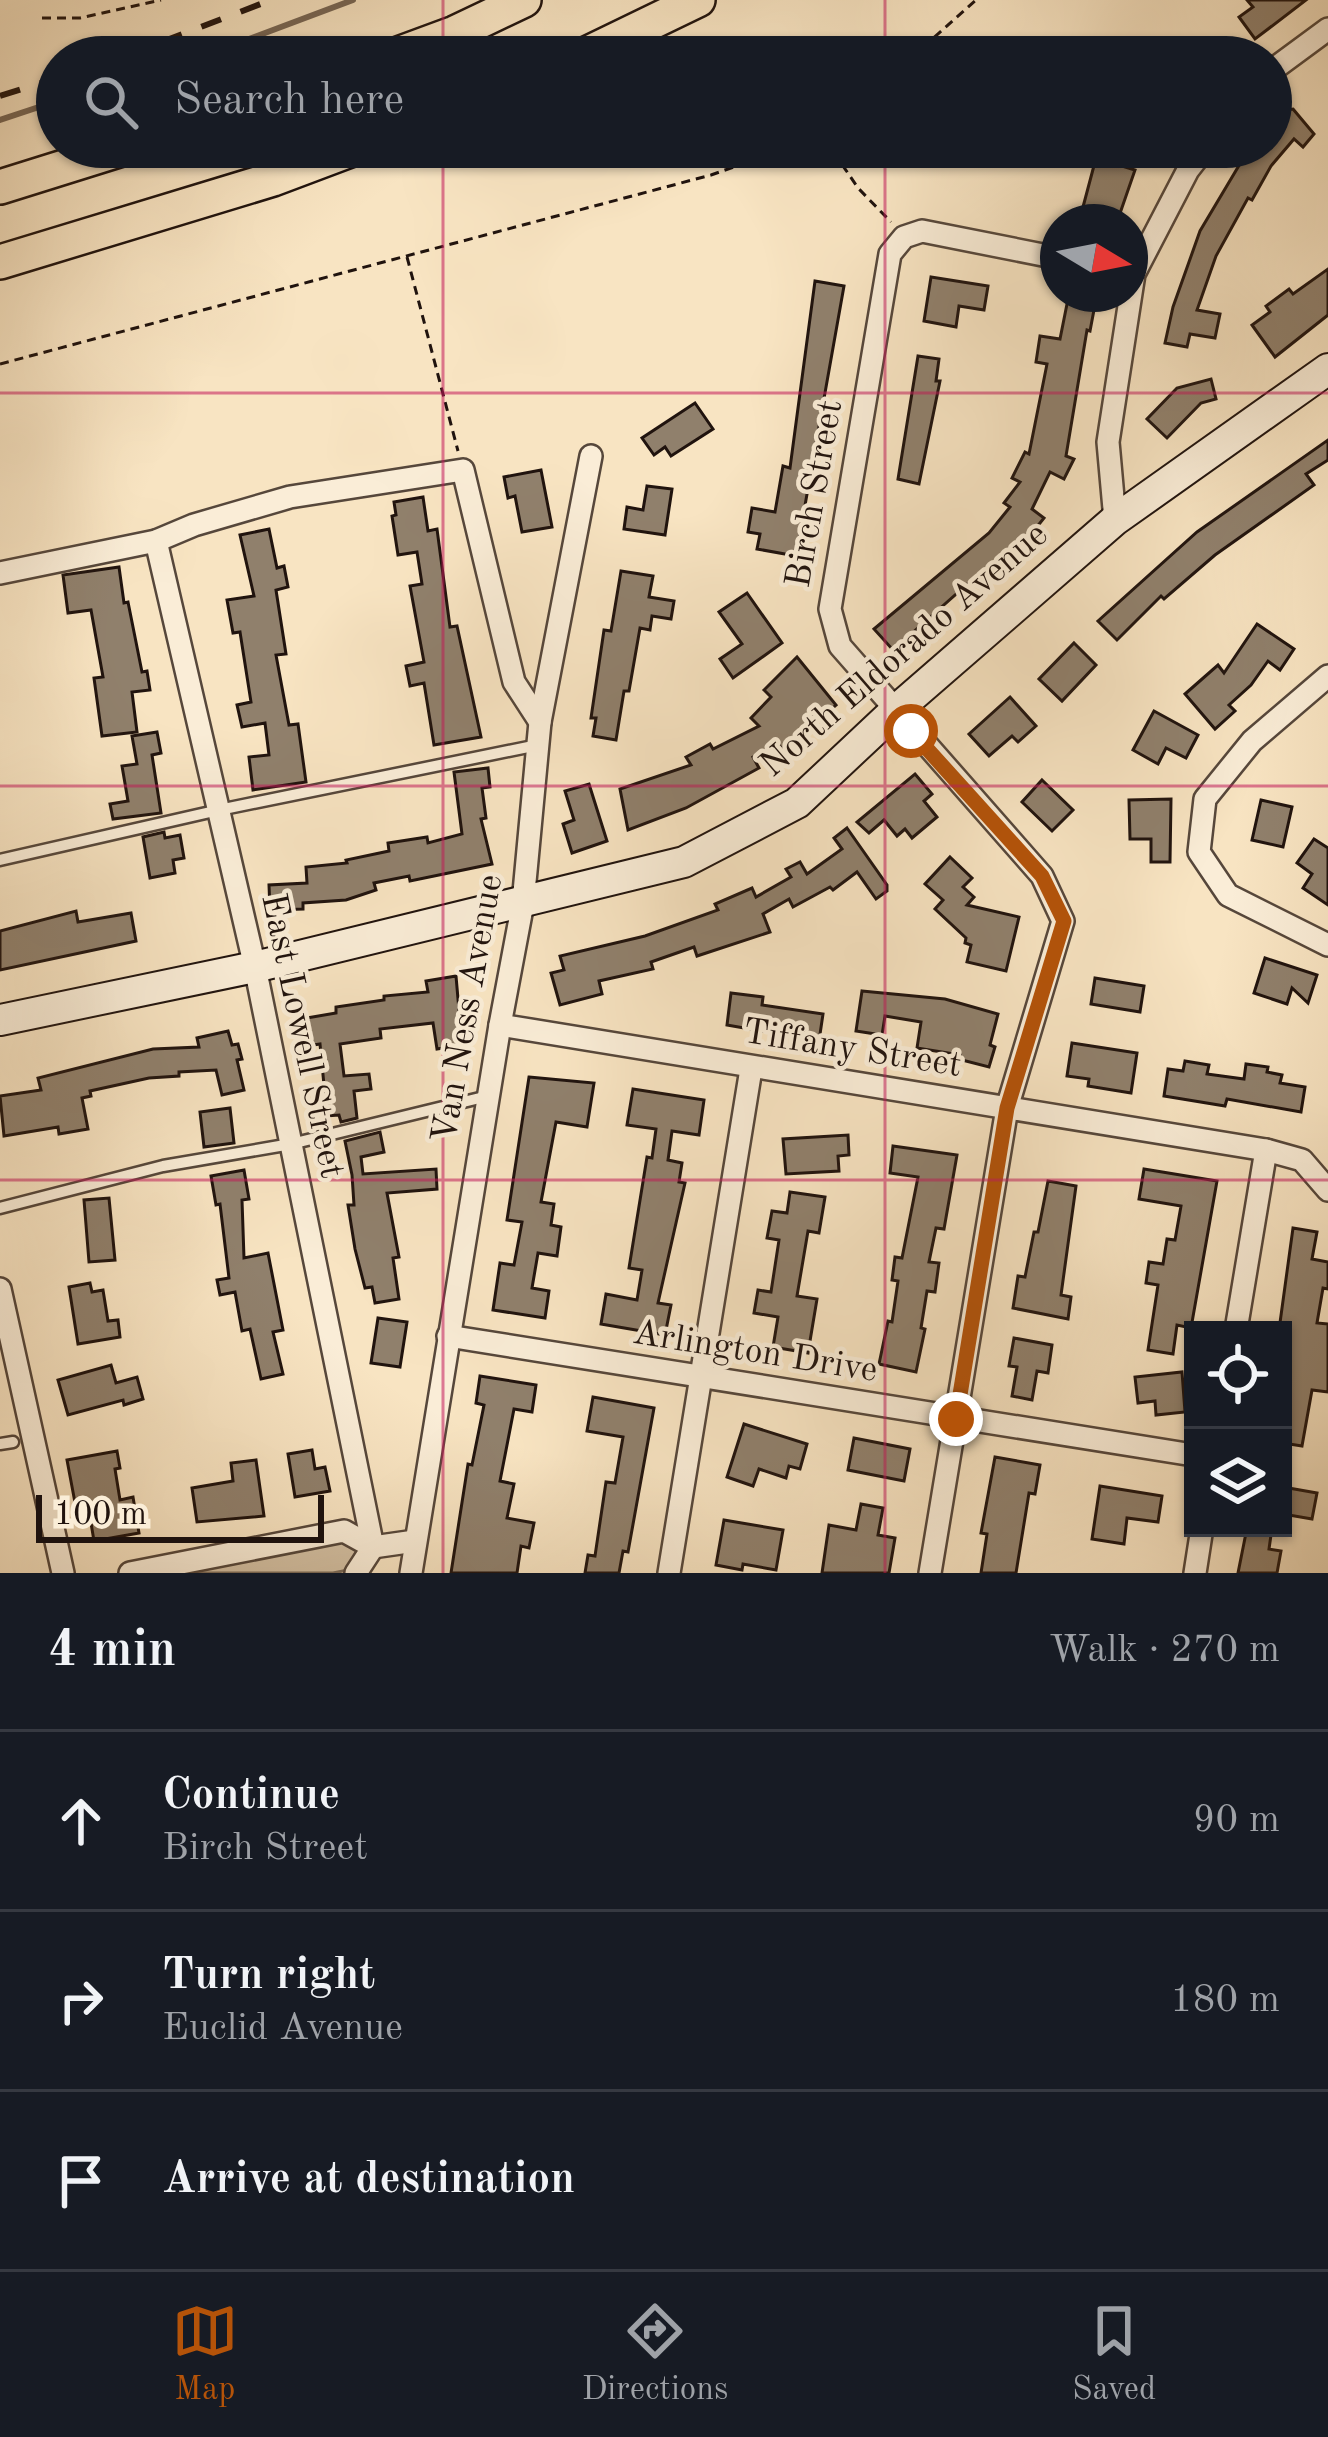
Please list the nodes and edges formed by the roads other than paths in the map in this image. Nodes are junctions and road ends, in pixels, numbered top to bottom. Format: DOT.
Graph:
graph roads {
  1 [pos="524,0"];
  2 [pos="698,0"];
  3 [pos="1328,29"];
  4 [pos="447,36"];
  5 [pos="623,36"];
  6 [pos="1292,56"];
  7 [pos="61,168"];
  8 [pos="302,168"];
  9 [pos="1190,168"];
  10 [pos="0,187"];
  11 [pos="1148,244"];
  12 [pos="1040,255"];
  13 [pos="0,262"];
  14 [pos="1126,312"];
  15 [pos="1328,369"];
  16 [pos="592,456"];
  17 [pos="1115,520"];
  18 [pos="156,542"];
  19 [pos="0,573"];
  20 [pos="1328,676"];
  21 [pos="894,712"];
  22 [pos="540,722"];
  23 [pos="538,745"];
  24 [pos="218,810"];
  25 [pos="0,860"];
  26 [pos="523,903"];
  27 [pos="1328,945"];
  28 [pos="255,967"];
  29 [pos="0,1020"];
  30 [pos="500,1025"];
  31 [pos="751,1069"];
  32 [pos="488,1096"];
  33 [pos="1007,1108"];
  34 [pos="291,1144"];
  35 [pos="1266,1150"];
  36 [pos="1328,1190"];
  37 [pos="0,1208"];
  38 [pos="0,1288"];
  39 [pos="1238,1321"];
  40 [pos="448,1336"];
  41 [pos="699,1378"];
  42 [pos="956,1419"];
  43 [pos="1184,1454"];
  44 [pos="1201,1537"];
  45 [pos="416,1541"];
  46 [pos="373,1547"];
  47 [pos="62,1573"];
  48 [pos="130,1573"];
  49 [pos="356,1573"];
  50 [pos="411,1573"];
  51 [pos="669,1573"];
  52 [pos="930,1573"];
  53 [pos="1195,1573"];
  1 -- 4 [label="main road"];
  2 -- 5 [label="main road"];
  3 -- 6 [label="street"];
  7 -- 10 [label="main road"];
  8 -- 13 [label="main road"];
  9 -- 11 [label="street"];
  12 -- 21 [label="street, Birch Street"];
  14 -- 17 [label="street"];
  15 -- 17 [label="street, North Eldorado Avenue"];
  16 -- 22 [label="street, Van Ness Avenue"];
  17 -- 21 [label="street, North Eldorado Avenue"];
  18 -- 19 [label="street"];
  18 -- 22 [label="street"];
  18 -- 24 [label="street, East Lowell Street"];
  20 -- 27 [label="street"];
  21 -- 26 [label="street, North Eldorado Avenue"];
  21 -- 33 [label="street, Birch Street"];
  22 -- 23 [label="street, Van Ness Avenue"];
  23 -- 24 [label="lane"];
  23 -- 26 [label="street, Van Ness Avenue"];
  24 -- 25 [label="lane"];
  24 -- 28 [label="street, East Lowell Street"];
  26 -- 28 [label="street, North Eldorado Avenue"];
  26 -- 30 [label="street, Van Ness Avenue"];
  28 -- 29 [label="street, North Eldorado Avenue"];
  28 -- 34 [label="street, East Lowell Street"];
  30 -- 31 [label="street, Tiffany Street"];
  30 -- 32 [label="street, Van Ness Avenue"];
  31 -- 33 [label="street, Tiffany Street"];
  31 -- 41 [label="street"];
  32 -- 34 [label="lane"];
  32 -- 40 [label="street, Van Ness Avenue"];
  33 -- 35 [label="street, Tiffany Street"];
  33 -- 42 [label="street"];
  34 -- 37 [label="lane"];
  34 -- 46 [label="street, East Lowell Street"];
  35 -- 36 [label="street, Tiffany Street"];
  35 -- 39 [label="street"];
  38 -- 47 [label="street"];
  40 -- 41 [label="street, Arlington Drive"];
  40 -- 45 [label="street, Van Ness Avenue"];
  41 -- 42 [label="street, Arlington Drive"];
  41 -- 51 [label="street"];
  42 -- 43 [label="street, Arlington Drive"];
  42 -- 52 [label="street"];
  44 -- 53 [label="street"];
  45 -- 46 [label="street"];
  45 -- 50 [label="street, Van Ness Avenue"];
  46 -- 48 [label="street"];
  46 -- 49 [label="street"];
}
